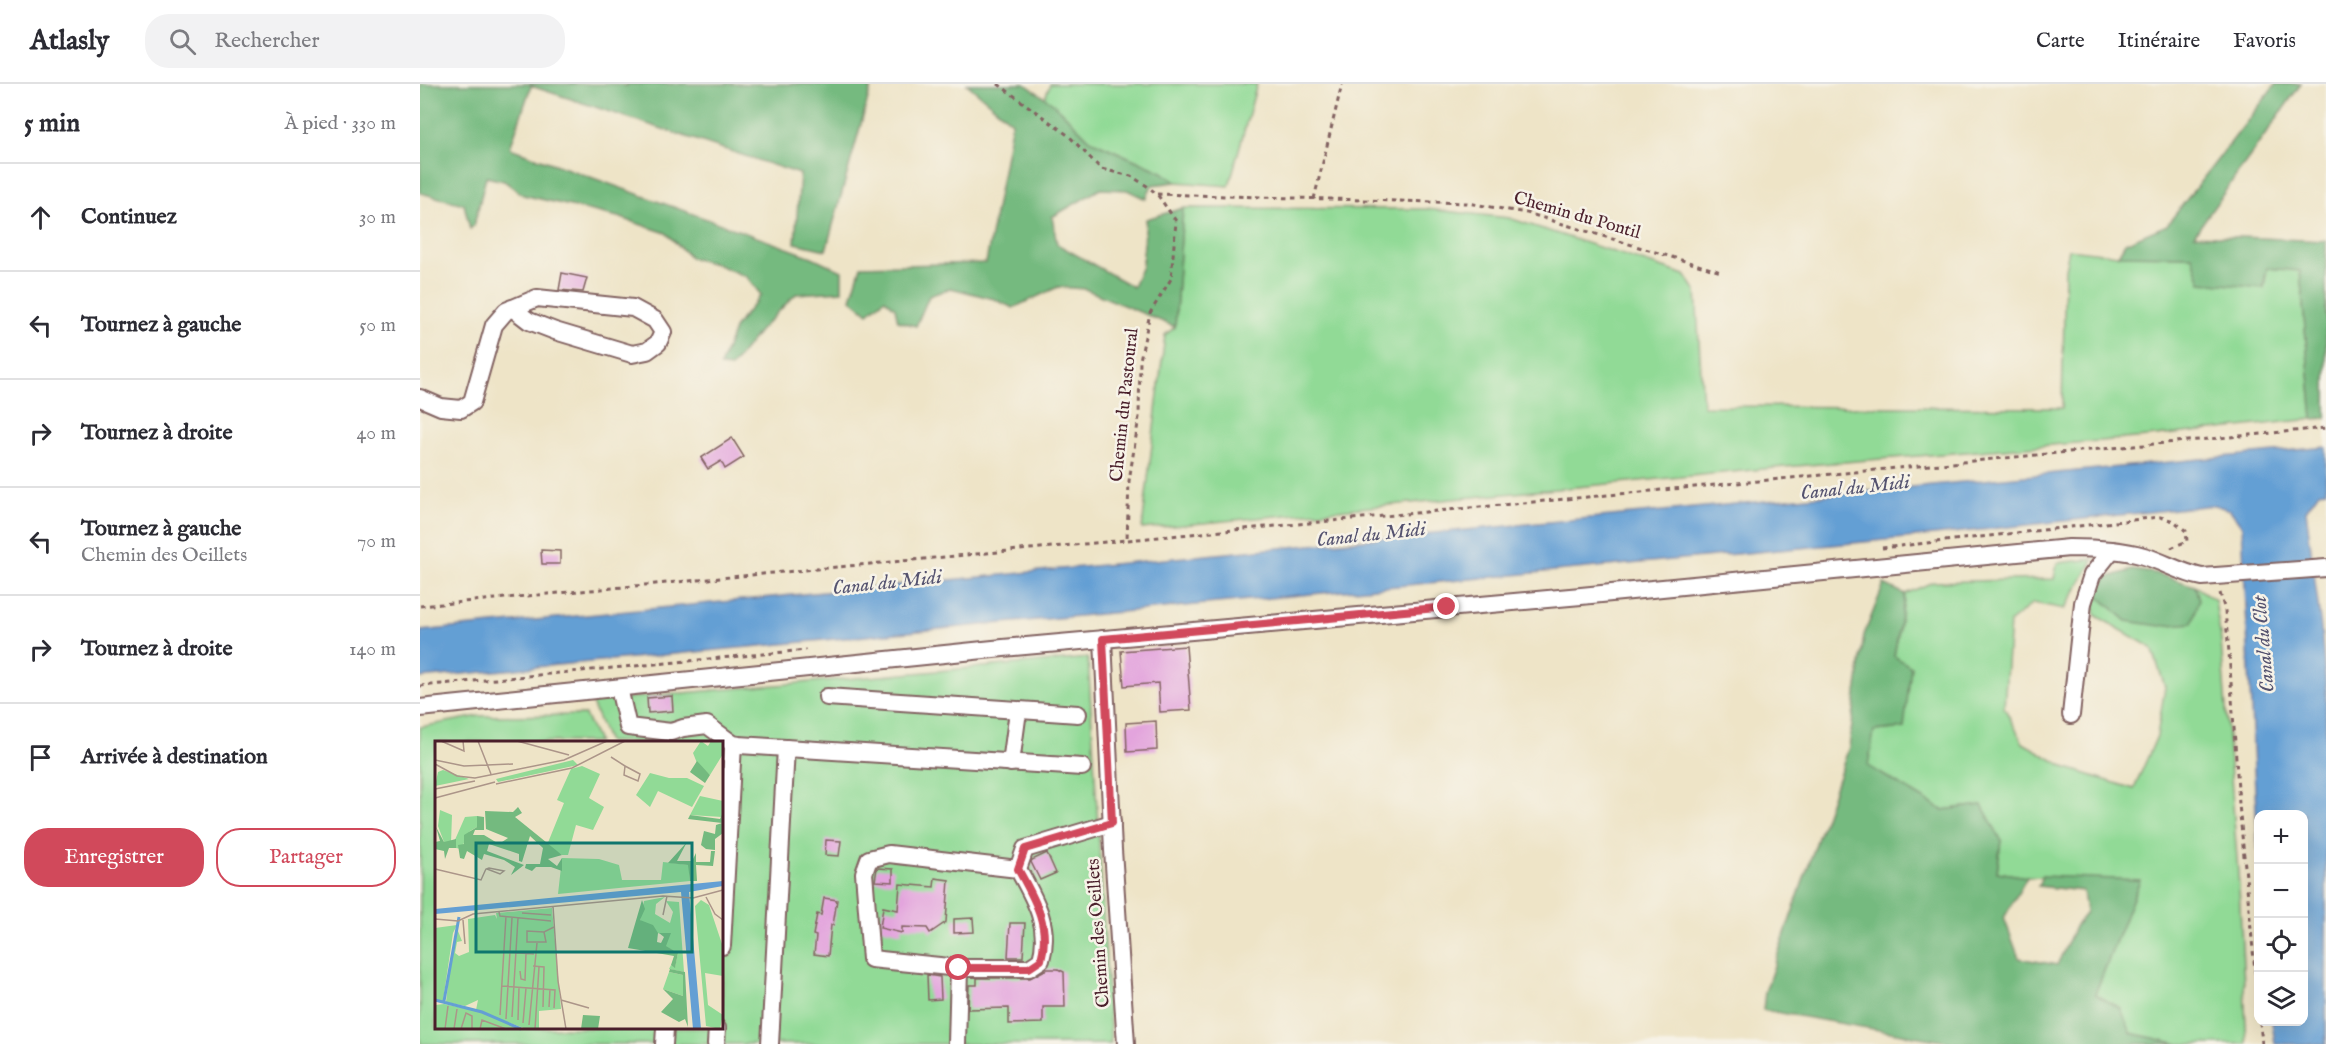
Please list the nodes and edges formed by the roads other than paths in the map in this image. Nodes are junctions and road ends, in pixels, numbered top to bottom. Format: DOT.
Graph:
graph roads {
  1 [pos="512,308"];
  2 [pos="420,398"];
  3 [pos="2112,550"];
  4 [pos="2326,567"];
  5 [pos="1103,639"];
  6 [pos="619,688"];
  7 [pos="827,698"];
  8 [pos="420,708"];
  9 [pos="1018,711"];
  10 [pos="1078,714"];
  11 [pos="2071,715"];
  12 [pos="683,735"];
  13 [pos="733,744"];
  14 [pos="786,748"];
  15 [pos="1011,763"];
  16 [pos="1082,766"];
  17 [pos="1112,823"];
  18 [pos="1018,869"];
  19 [pos="723,928"];
  20 [pos="959,968"];
  21 [pos="665,1029"];
  22 [pos="717,1029"];
  23 [pos="664,1044"];
  24 [pos="716,1044"];
  25 [pos="770,1044"];
  26 [pos="957,1044"];
  27 [pos="1126,1044"];
  1 -- 1 [label="street"];
  1 -- 2 [label="street"];
  3 -- 4 [label="street"];
  3 -- 5 [label="street"];
  3 -- 11 [label="street"];
  5 -- 6 [label="street"];
  5 -- 17 [label="street, Chemin des Oeillets"];
  6 -- 8 [label="street"];
  6 -- 12 [label="street"];
  7 -- 9 [label="street"];
  9 -- 10 [label="street"];
  9 -- 15 [label="street"];
  12 -- 13 [label="street"];
  13 -- 14 [label="street"];
  13 -- 19 [label="street"];
  14 -- 15 [label="street"];
  14 -- 25 [label="street"];
  15 -- 16 [label="street"];
  17 -- 18 [label="street"];
  17 -- 27 [label="street, Chemin des Oeillets"];
  18 -- 20 [label="street"];
  18 -- 20 [label="street"];
  20 -- 26 [label="street"];
  21 -- 23 [label="street"];
  22 -- 24 [label="street"];
}
